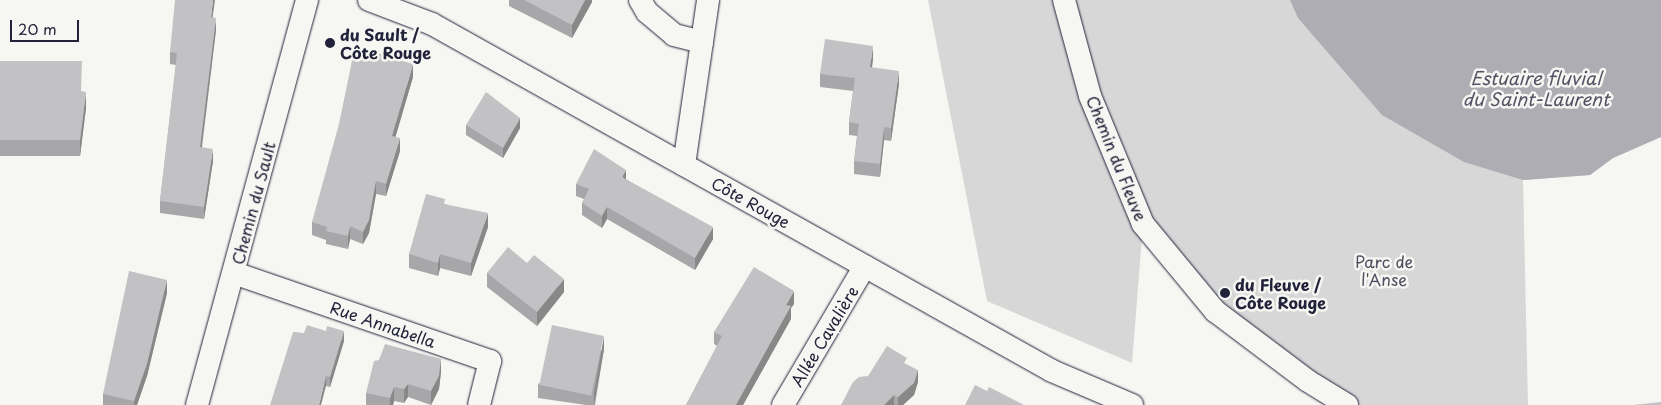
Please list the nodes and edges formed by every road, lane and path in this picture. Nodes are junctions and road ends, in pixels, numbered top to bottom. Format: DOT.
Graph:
graph roads {
  1 [pos="307,0"];
  2 [pos="369,0"];
  3 [pos="640,0"];
  4 [pos="708,0"];
  5 [pos="1064,0"];
  6 [pos="702,42"];
  7 [pos="684,165"];
  8 [pos="865,266"];
  9 [pos="234,273"];
  10 [pos="1093,397"];
  11 [pos="197,405"];
  12 [pos="478,405"];
  13 [pos="783,405"];
  14 [pos="1132,405"];
  15 [pos="1347,405"];
  1 -- 9 [label="street, Chemin du Sault"];
  2 -- 7 [label="street, Côte Rouge"];
  3 -- 6 [label="street"];
  4 -- 6 [label="street"];
  5 -- 15 [label="street, Chemin du Fleuve"];
  6 -- 7 [label="street"];
  7 -- 8 [label="street, Côte Rouge"];
  8 -- 10 [label="street, Côte Rouge"];
  8 -- 13 [label="street, Allée Cavalière"];
  9 -- 11 [label="street, Chemin du Sault"];
  9 -- 12 [label="street, Rue Annabella"];
  10 -- 14 [label="street, Côte Rouge"];
}
